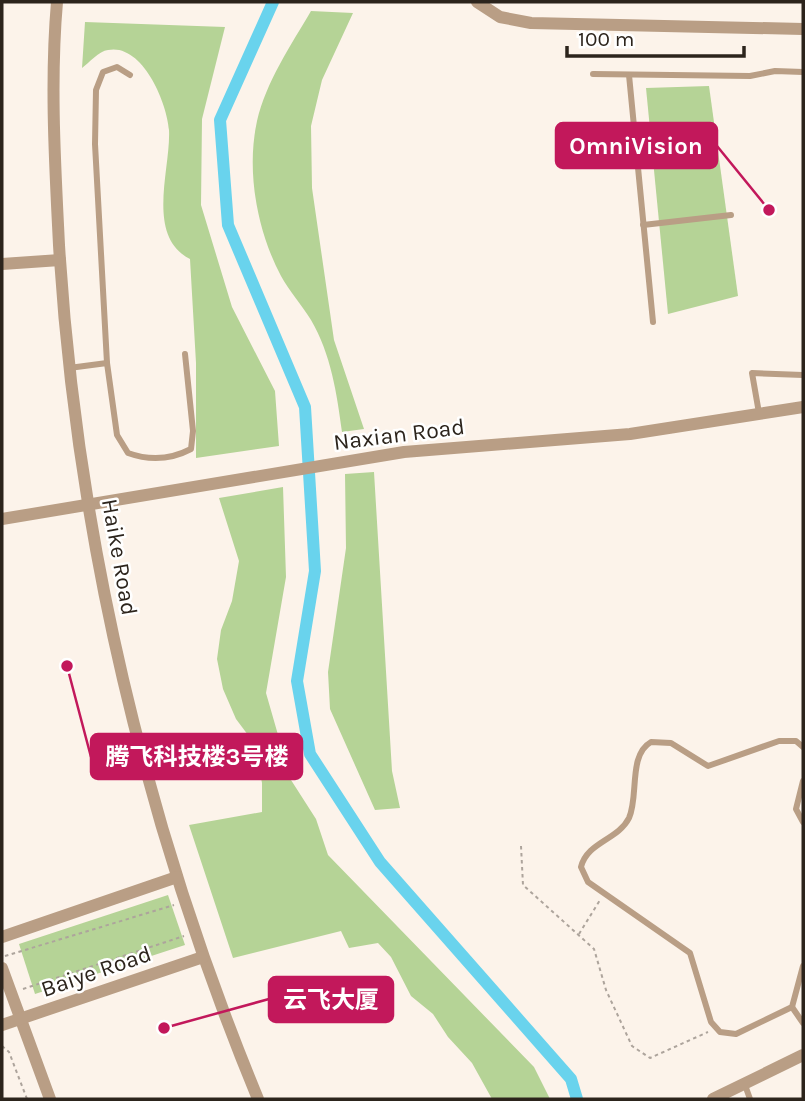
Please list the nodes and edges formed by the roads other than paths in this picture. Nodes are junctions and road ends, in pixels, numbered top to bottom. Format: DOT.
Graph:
graph roads {
  1 [pos="57,2"];
  2 [pos="477,2"];
  3 [pos="803,29"];
  4 [pos="803,72"];
  5 [pos="593,74"];
  6 [pos="130,75"];
  7 [pos="629,75"];
  8 [pos="732,215"];
  9 [pos="643,225"];
  10 [pos="60,260"];
  11 [pos="2,264"];
  12 [pos="653,322"];
  13 [pos="185,354"];
  14 [pos="107,363"];
  15 [pos="69,368"];
  16 [pos="803,375"];
  17 [pos="803,407"];
  18 [pos="759,413"];
  19 [pos="89,504"];
  20 [pos="2,519"];
  21 [pos="803,747"];
  22 [pos="803,780"];
  23 [pos="803,822"];
  24 [pos="177,877"];
  25 [pos="2,937"];
  26 [pos="203,957"];
  27 [pos="803,966"];
  28 [pos="2,968"];
  29 [pos="801,988"];
  30 [pos="792,1007"];
  31 [pos="20,1019"];
  32 [pos="803,1023"];
  33 [pos="2,1025"];
  34 [pos="803,1055"];
  35 [pos="745,1085"];
  36 [pos="50,1099"];
  37 [pos="258,1099"];
  38 [pos="713,1099"];
  39 [pos="750,1099"];
  1 -- 10 [label="street, Haike Road"];
  2 -- 3 [label="street"];
  4 -- 7 [label="lane"];
  5 -- 7 [label="lane"];
  6 -- 14 [label="lane"];
  7 -- 9 [label="lane"];
  8 -- 9 [label="lane"];
  9 -- 12 [label="lane"];
  10 -- 11 [label="street"];
  10 -- 15 [label="street, Haike Road"];
  13 -- 14 [label="lane"];
  14 -- 15 [label="lane"];
  15 -- 19 [label="street, Haike Road"];
  16 -- 18 [label="lane"];
  17 -- 18 [label="street, Naxian Road"];
  18 -- 19 [label="street, Naxian Road"];
  19 -- 20 [label="street, Naxian Road"];
  19 -- 24 [label="street, Haike Road"];
  21 -- 30 [label="lane"];
  22 -- 23 [label="lane"];
  24 -- 25 [label="street"];
  24 -- 26 [label="street, Haike Road"];
  26 -- 31 [label="street, Baiye Road"];
  26 -- 37 [label="street, Haike Road"];
  27 -- 29 [label="lane"];
  28 -- 31 [label="street"];
  29 -- 30 [label="lane"];
  30 -- 32 [label="lane"];
  31 -- 33 [label="street, Baiye Road"];
  31 -- 36 [label="street"];
  34 -- 35 [label="street"];
  35 -- 38 [label="street"];
  35 -- 39 [label="lane"];
}
